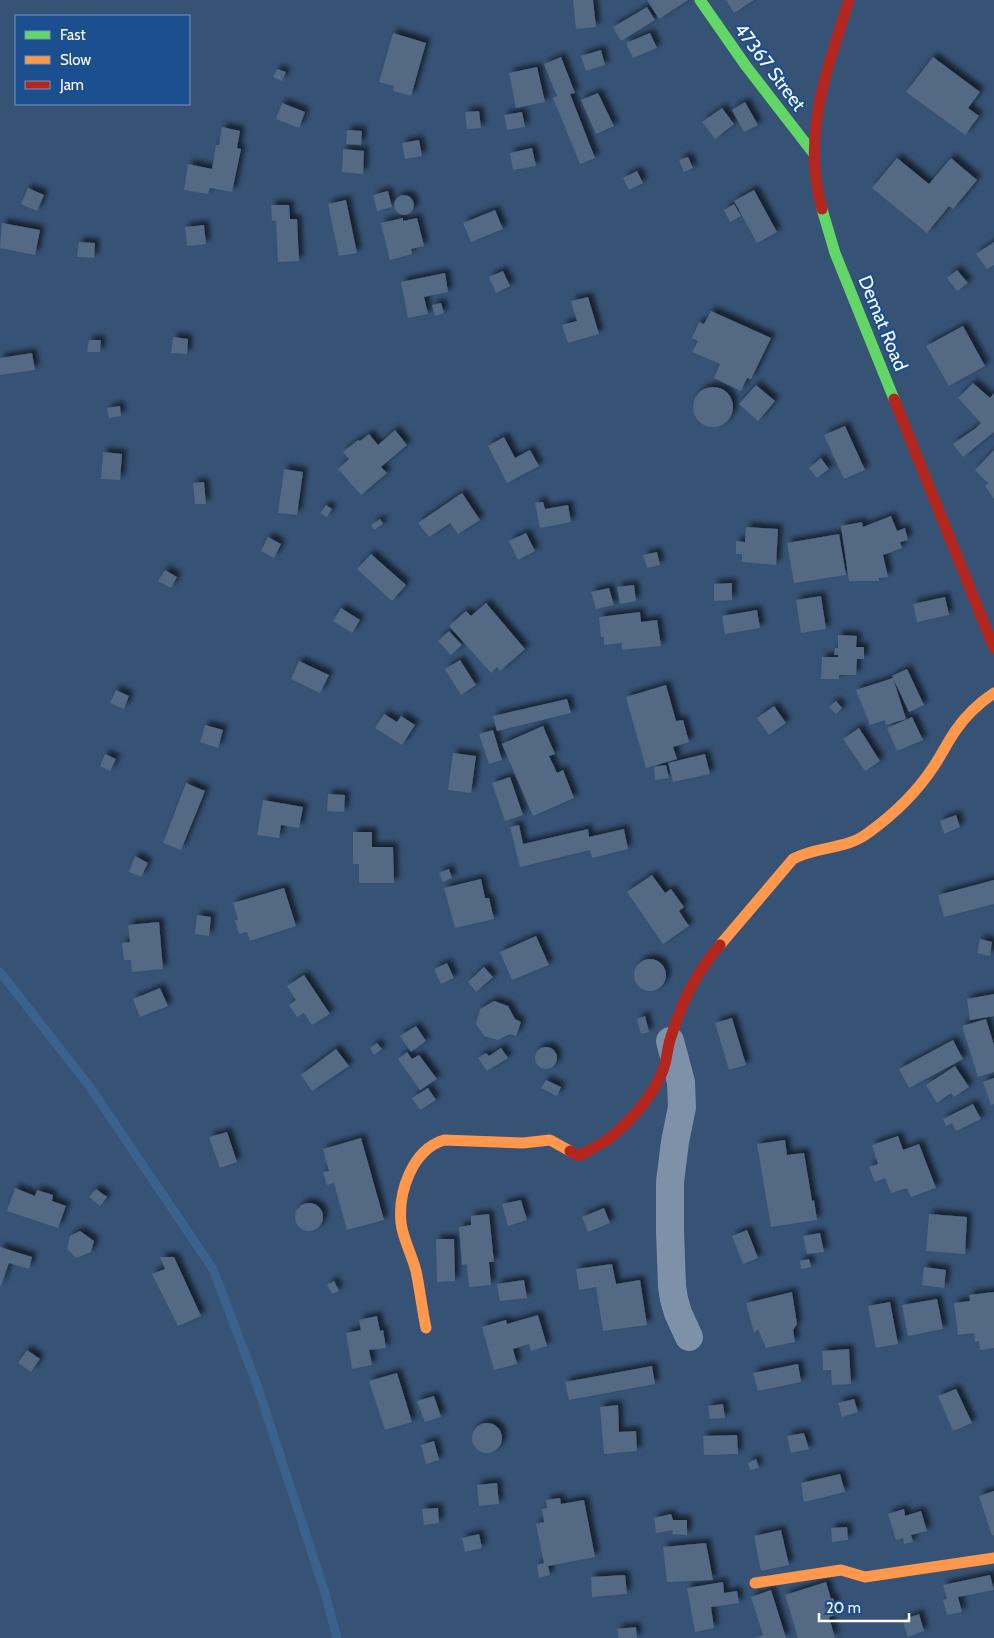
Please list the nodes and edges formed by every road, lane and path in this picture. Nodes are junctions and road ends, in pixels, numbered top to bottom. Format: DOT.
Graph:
graph roads {
  1 [pos="700,0"];
  2 [pos="849,0"];
  3 [pos="814,154"];
  4 [pos="994,648"];
  5 [pos="994,694"];
  6 [pos="670,1041"];
  7 [pos="426,1328"];
  8 [pos="689,1338"];
  9 [pos="994,1558"];
  10 [pos="755,1583"];
  1 -- 3 [label="street, 47367 Street"];
  2 -- 3 [label="street, Demat Road"];
  3 -- 4 [label="street, Demat Road"];
  5 -- 6 [label="street"];
  6 -- 7 [label="street"];
  6 -- 8 [label="street"];
  9 -- 10 [label="street"];
}
